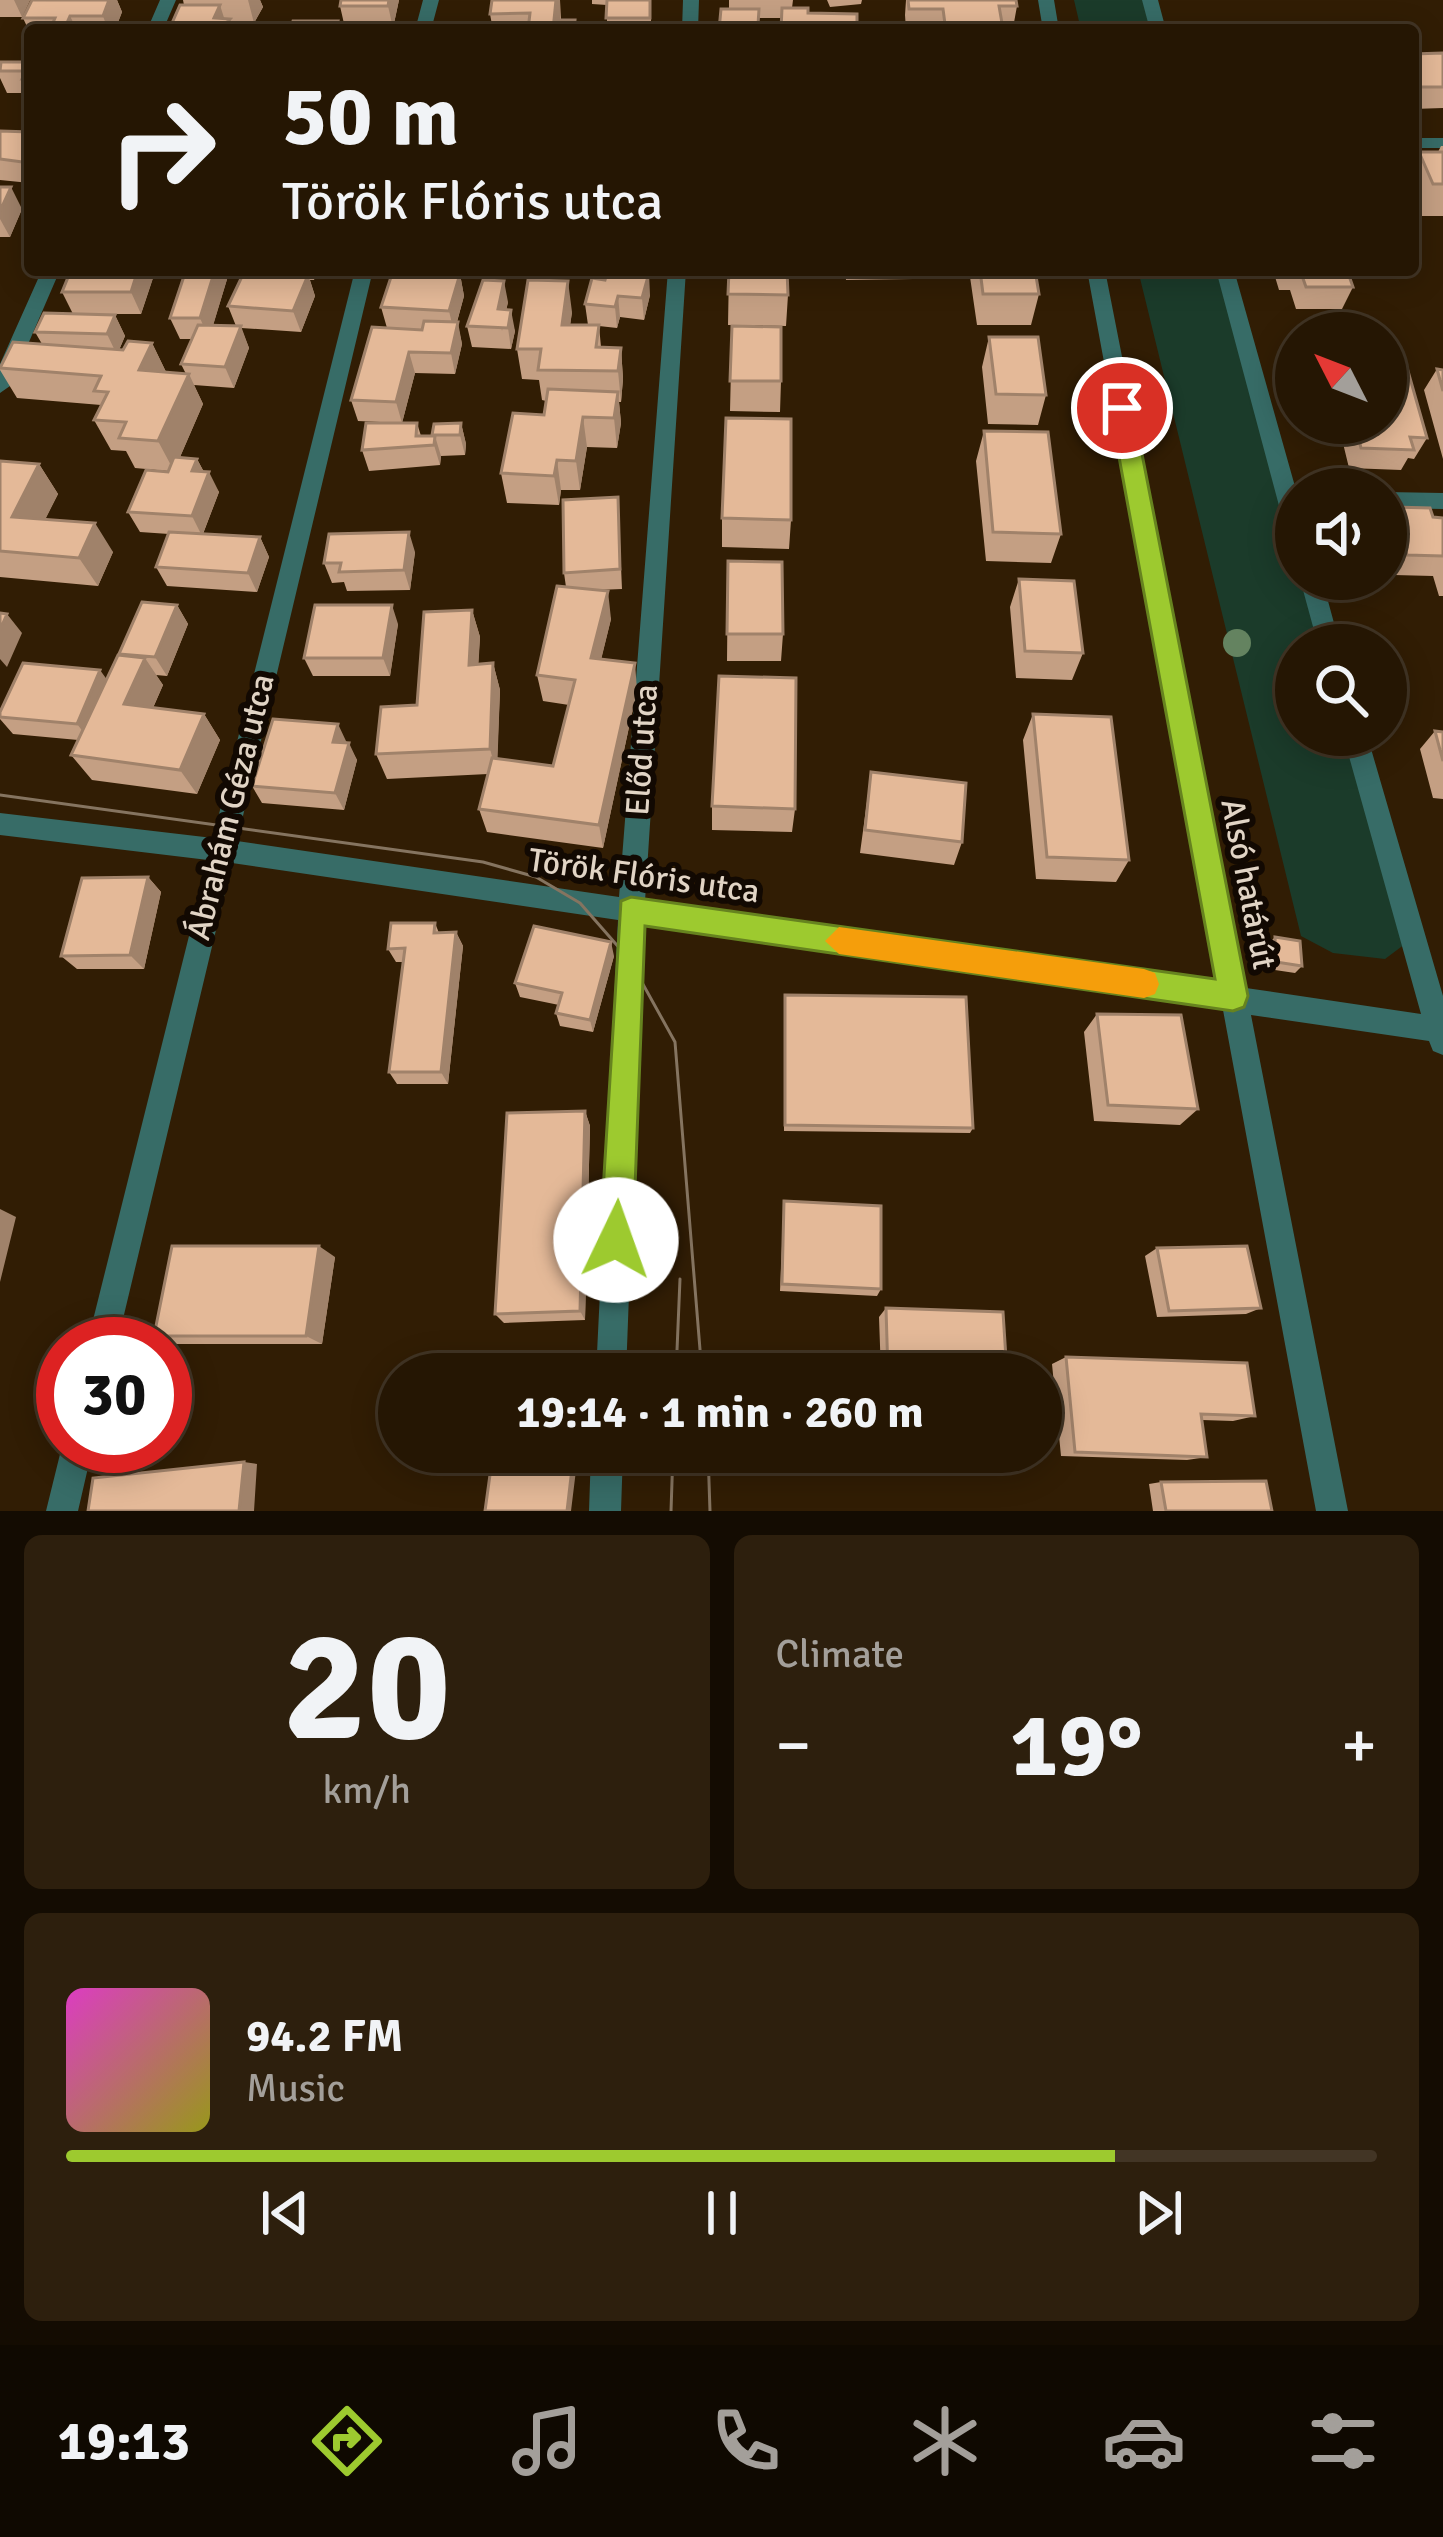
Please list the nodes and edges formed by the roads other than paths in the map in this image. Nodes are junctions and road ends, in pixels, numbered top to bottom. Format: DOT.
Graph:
graph roads {
  1 [pos="48,276"];
  2 [pos="363,276"];
  3 [pos="677,276"];
  4 [pos="1097,276"];
  5 [pos="1227,276"];
  6 [pos="0,386"];
  7 [pos="1283,468"];
  8 [pos="1407,500"];
  9 [pos="1443,501"];
  10 [pos="1361,756"];
  11 [pos="0,824"];
  12 [pos="220,850"];
  13 [pos="631,910"];
  14 [pos="1233,996"];
  15 [pos="1436,1032"];
  16 [pos="108,1317"];
  17 [pos="611,1353"];
  18 [pos="71,1473"];
  19 [pos="606,1473"];
  20 [pos="62,1511"];
  21 [pos="604,1511"];
  22 [pos="1332,1511"];
  1 -- 6 [label="street"];
  2 -- 12 [label="street, Ábrahám Géza utca"];
  3 -- 13 [label="street, Előd utca"];
  4 -- 14 [label="street, Alsó határút"];
  5 -- 7 [label="street"];
  8 -- 9 [label="street"];
  10 -- 15 [label="street"];
  11 -- 12 [label="street, Török Flóris utca"];
  12 -- 13 [label="street, Török Flóris utca"];
  12 -- 16 [label="street, Ábrahám Géza utca"];
  13 -- 14 [label="street, Török Flóris utca"];
  13 -- 17 [label="street, Előd utca"];
  14 -- 15 [label="street, Török Flóris utca"];
  14 -- 22 [label="street, Alsó határút"];
  18 -- 20 [label="street"];
  19 -- 21 [label="street"];
}
